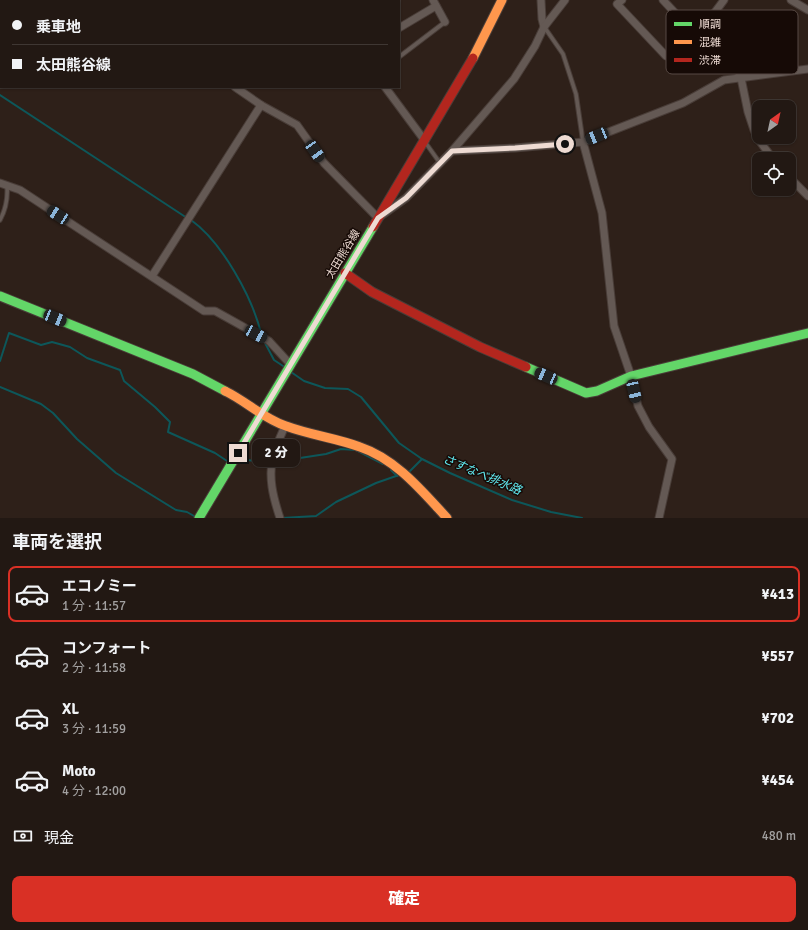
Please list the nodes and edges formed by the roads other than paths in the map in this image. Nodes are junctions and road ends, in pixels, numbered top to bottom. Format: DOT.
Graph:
graph roads {
  1 [pos="502,0"];
  2 [pos="541,0"];
  3 [pos="565,0"];
  4 [pos="622,0"];
  5 [pos="663,0"];
  6 [pos="724,0"];
  7 [pos="791,0"];
  8 [pos="434,3"];
  9 [pos="672,10"];
  10 [pos="716,10"];
  11 [pos="808,10"];
  12 [pos="445,22"];
  13 [pos="400,27"];
  14 [pos="544,27"];
  15 [pos="400,56"];
  16 [pos="666,56"];
  17 [pos="808,69"];
  18 [pos="798,70"];
  19 [pos="739,74"];
  20 [pos="771,74"];
  21 [pos="741,78"];
  22 [pos="236,88"];
  23 [pos="387,88"];
  24 [pos="261,105"];
  25 [pos="424,141"];
  26 [pos="583,142"];
  27 [pos="452,151"];
  28 [pos="768,152"];
  29 [pos="440,163"];
  30 [pos="3,184"];
  31 [pos="796,184"];
  32 [pos="808,196"];
  33 [pos="378,218"];
  34 [pos="0,220"];
  35 [pos="345,273"];
  36 [pos="152,276"];
  37 [pos="0,296"];
  38 [pos="808,333"];
  39 [pos="289,368"];
  40 [pos="631,376"];
  41 [pos="262,414"];
  42 [pos="285,426"];
  43 [pos="279,516"];
  44 [pos="199,518"];
  45 [pos="447,518"];
  46 [pos="659,518"];
  1 -- 25 [label="street, 太田熊谷線"];
  2 -- 14 [label="street"];
  3 -- 14 [label="street"];
  4 -- 16 [label="street"];
  5 -- 9 [label="street"];
  6 -- 10 [label="street"];
  7 -- 11 [label="street"];
  8 -- 12 [label="street"];
  8 -- 13 [label="street"];
  12 -- 15 [label="lane"];
  14 -- 26 [label="lane"];
  14 -- 27 [label="street"];
  17 -- 18 [label="street"];
  19 -- 21 [label="street"];
  20 -- 21 [label="street"];
  21 -- 26 [label="street"];
  21 -- 28 [label="street"];
  22 -- 24 [label="street"];
  23 -- 25 [label="street"];
  24 -- 33 [label="street"];
  24 -- 36 [label="street"];
  25 -- 29 [label="lane"];
  25 -- 33 [label="street, 太田熊谷線"];
  26 -- 27 [label="street"];
  26 -- 40 [label="street"];
  27 -- 29 [label="street"];
  29 -- 33 [label="street"];
  30 -- 34 [label="lane"];
  30 -- 36 [label="street"];
  31 -- 32 [label="street"];
  33 -- 35 [label="street, 太田熊谷線"];
  35 -- 39 [label="street, 太田熊谷線"];
  35 -- 40 [label="street"];
  36 -- 39 [label="street"];
  37 -- 41 [label="street"];
  38 -- 40 [label="street"];
  39 -- 41 [label="street, 太田熊谷線"];
  40 -- 46 [label="street"];
  41 -- 42 [label="street"];
  41 -- 44 [label="street, 太田熊谷線"];
  42 -- 43 [label="street"];
  42 -- 45 [label="street"];
}
